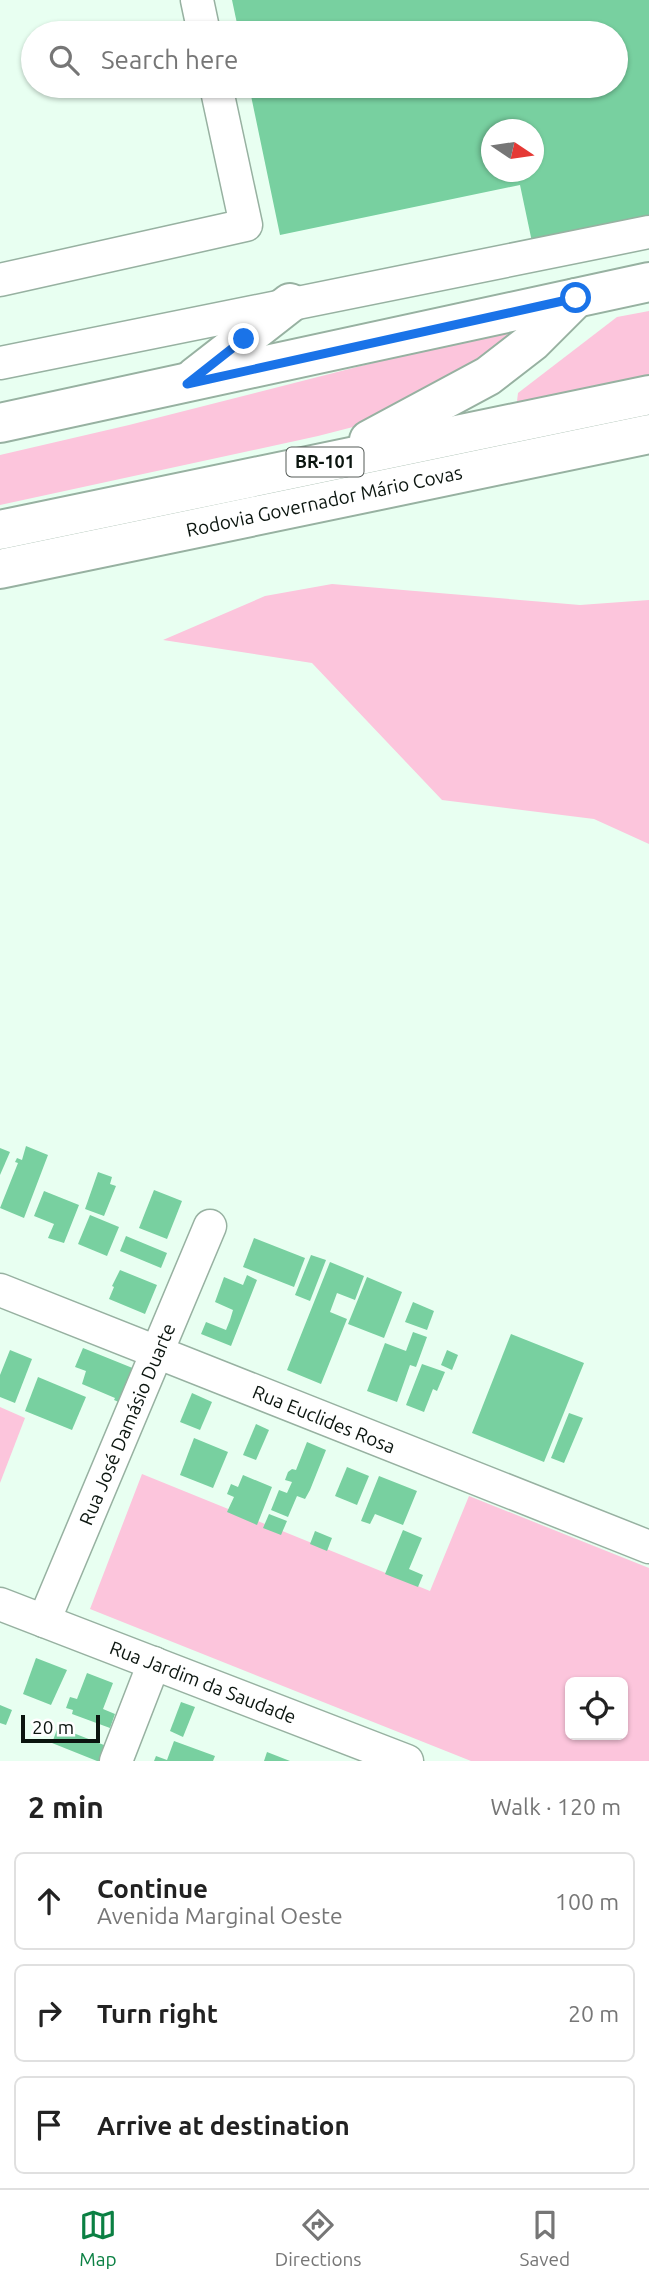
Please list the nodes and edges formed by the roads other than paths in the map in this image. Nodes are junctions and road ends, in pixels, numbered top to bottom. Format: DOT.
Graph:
graph roads {
  1 [pos="197,0"];
  2 [pos="201,21"];
  3 [pos="219,98"];
  4 [pos="649,232"];
  5 [pos="0,281"];
  6 [pos="649,282"];
  7 [pos="576,298"];
  8 [pos="290,303"];
  9 [pos="0,363"];
  10 [pos="187,384"];
  11 [pos="649,395"];
  12 [pos="0,424"];
  13 [pos="649,434"];
  14 [pos="322,463"];
  15 [pos="0,530"];
  16 [pos="0,569"];
  17 [pos="210,1226"];
  18 [pos="0,1290"];
  19 [pos="157,1353"];
  20 [pos="649,1547"];
  21 [pos="0,1604"];
  22 [pos="44,1621"];
  23 [pos="154,1663"];
  24 [pos="116,1761"];
  25 [pos="407,1761"];
  1 -- 2 [label="street"];
  3 -- 5 [label="street"];
  4 -- 8 [label="street"];
  6 -- 7 [label="main road"];
  7 -- 10 [label="main road"];
  7 -- 14 [label="main road"];
  8 -- 9 [label="street"];
  8 -- 10 [label="main road"];
  10 -- 12 [label="main road"];
  11 -- 14 [label="main road, Rodovia Governador Mário Covas / BR-101"];
  13 -- 16 [label="main road, Rodovia Governador Mário Covas / BR-101"];
  14 -- 15 [label="main road, Rodovia Governador Mário Covas / BR-101"];
  17 -- 19 [label="street, Rua José Damásio Duarte"];
  18 -- 19 [label="street, Rua Euclides Rosa"];
  19 -- 20 [label="street, Rua Euclides Rosa"];
  19 -- 22 [label="street, Rua José Damásio Duarte"];
  21 -- 22 [label="street, Rua Jardim da Saudade"];
  22 -- 23 [label="street, Rua Jardim da Saudade"];
  23 -- 24 [label="street"];
  23 -- 25 [label="street, Rua Jardim da Saudade"];
}
